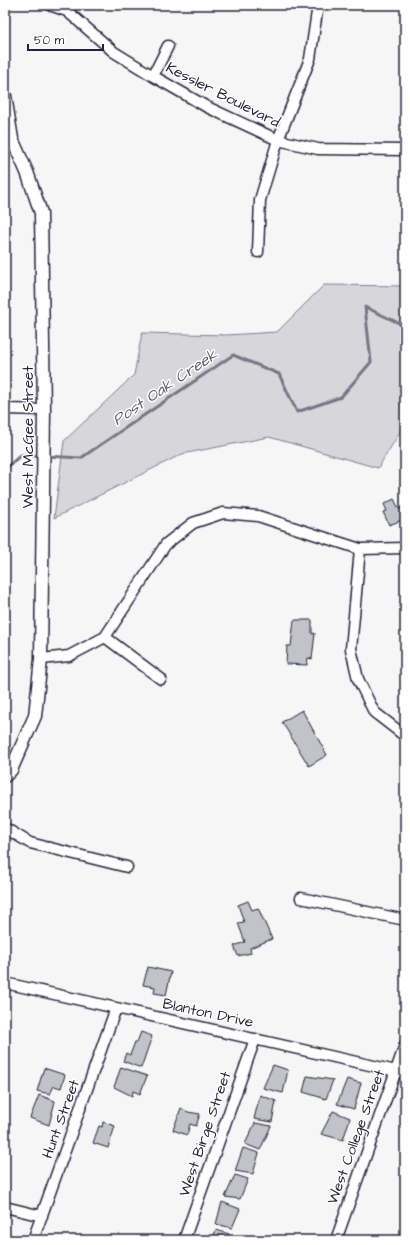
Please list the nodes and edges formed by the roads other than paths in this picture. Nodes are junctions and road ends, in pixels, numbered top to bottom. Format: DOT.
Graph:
graph roads {
  1 [pos="50,5"];
  2 [pos="318,5"];
  3 [pos="168,46"];
  4 [pos="153,76"];
  5 [pos="5,96"];
  6 [pos="278,140"];
  7 [pos="405,150"];
  8 [pos="258,252"];
  9 [pos="5,410"];
  10 [pos="44,410"];
  11 [pos="405,548"];
  12 [pos="360,549"];
  13 [pos="105,637"];
  14 [pos="41,658"];
  15 [pos="161,679"];
  16 [pos="405,736"];
  17 [pos="5,776"];
  18 [pos="5,828"];
  19 [pos="126,867"];
  20 [pos="301,898"];
  21 [pos="405,920"];
  22 [pos="5,983"];
  23 [pos="116,1008"];
  24 [pos="255,1039"];
  25 [pos="405,1045"];
  26 [pos="401,1073"];
  27 [pos="5,1207"];
  28 [pos="42,1216"];
  29 [pos="33,1240"];
  30 [pos="184,1240"];
  31 [pos="336,1240"];
  1 -- 4 [label="street, Kessler Boulevard"];
  2 -- 6 [label="street"];
  3 -- 4 [label="street"];
  4 -- 6 [label="street, Kessler Boulevard"];
  5 -- 10 [label="street, West McGee Street"];
  6 -- 7 [label="street, Kessler Boulevard"];
  6 -- 8 [label="street"];
  9 -- 10 [label="street"];
  10 -- 14 [label="street, West McGee Street"];
  11 -- 12 [label="street"];
  12 -- 13 [label="street"];
  12 -- 16 [label="street"];
  13 -- 14 [label="street"];
  13 -- 15 [label="street"];
  14 -- 17 [label="street, West McGee Street"];
  18 -- 19 [label="street"];
  20 -- 21 [label="street"];
  22 -- 23 [label="street, Blanton Drive"];
  23 -- 24 [label="street, Blanton Drive"];
  23 -- 28 [label="street, Hunt Street"];
  24 -- 26 [label="street, Blanton Drive"];
  24 -- 30 [label="street, West Birge Street"];
  25 -- 26 [label="street, West College Street"];
  26 -- 31 [label="street, West College Street"];
  27 -- 28 [label="street"];
  28 -- 29 [label="street, Hunt Street"];
}
